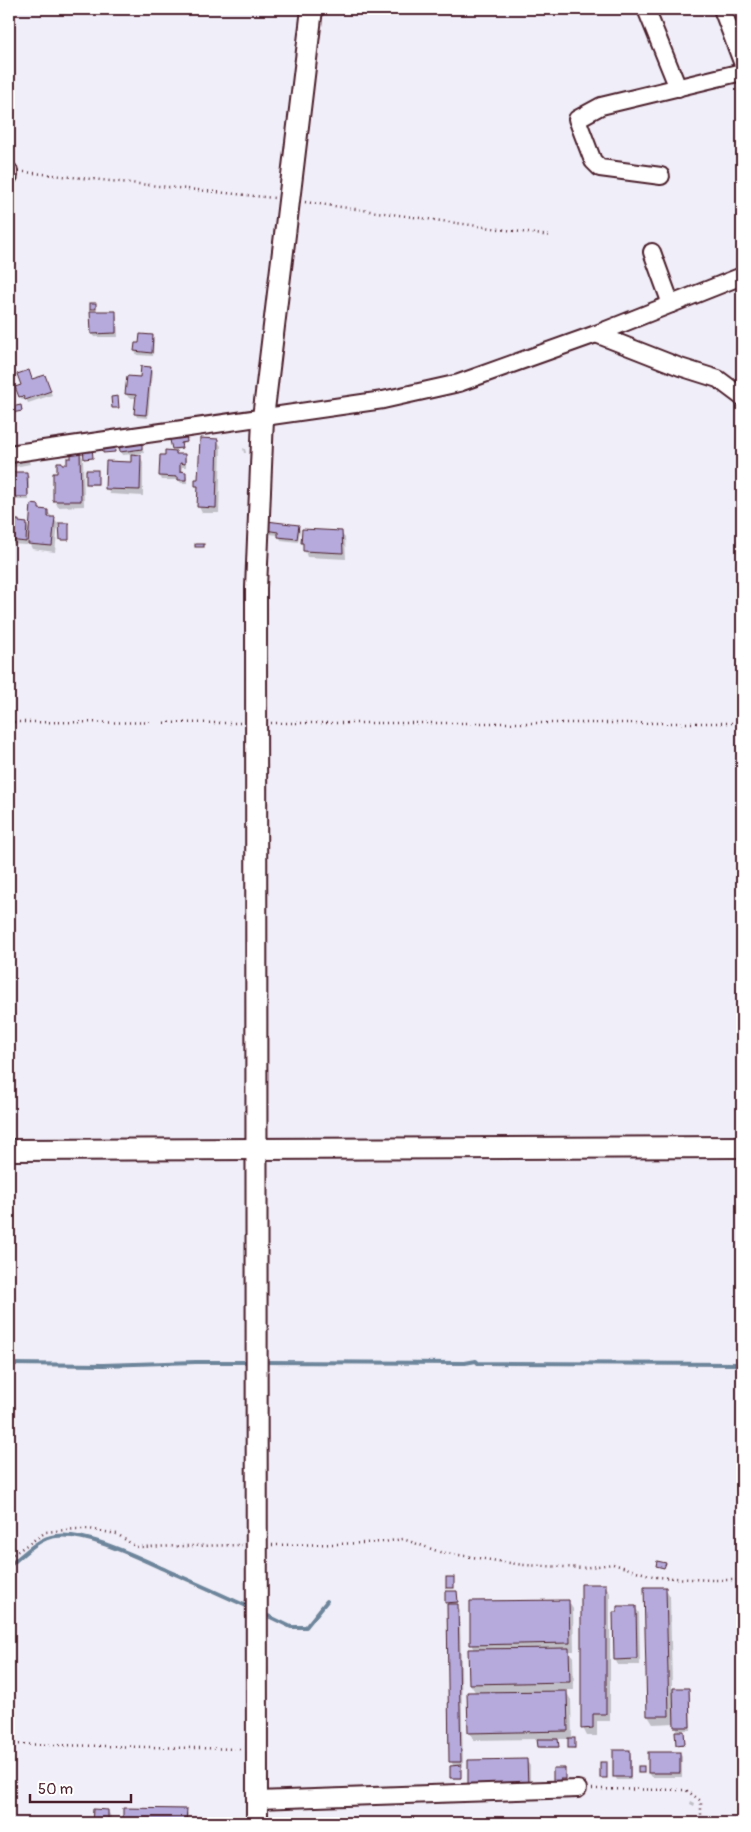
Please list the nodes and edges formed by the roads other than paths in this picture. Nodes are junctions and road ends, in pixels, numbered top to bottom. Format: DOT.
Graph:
graph roads {
  1 [pos="312,9"];
  2 [pos="646,9"];
  3 [pos="722,9"];
  4 [pos="742,62"];
  5 [pos="742,72"];
  6 [pos="678,88"];
  7 [pos="660,176"];
  8 [pos="652,252"];
  9 [pos="742,276"];
  10 [pos="671,304"];
  11 [pos="596,334"];
  12 [pos="742,397"];
  13 [pos="263,418"];
  14 [pos="9,454"];
  15 [pos="742,1147"];
  16 [pos="256,1149"];
  17 [pos="9,1150"];
  18 [pos="578,1789"];
  19 [pos="258,1800"];
  20 [pos="257,1823"];
  1 -- 13 [label="street"];
  2 -- 6 [label="street"];
  3 -- 4 [label="street"];
  5 -- 6 [label="street"];
  6 -- 7 [label="street"];
  8 -- 10 [label="street"];
  9 -- 10 [label="street"];
  10 -- 11 [label="street"];
  11 -- 12 [label="street"];
  11 -- 13 [label="street"];
  13 -- 14 [label="street"];
  13 -- 16 [label="street"];
  15 -- 16 [label="street"];
  16 -- 17 [label="street"];
  16 -- 19 [label="street"];
  18 -- 19 [label="street"];
  19 -- 20 [label="street"];
}
